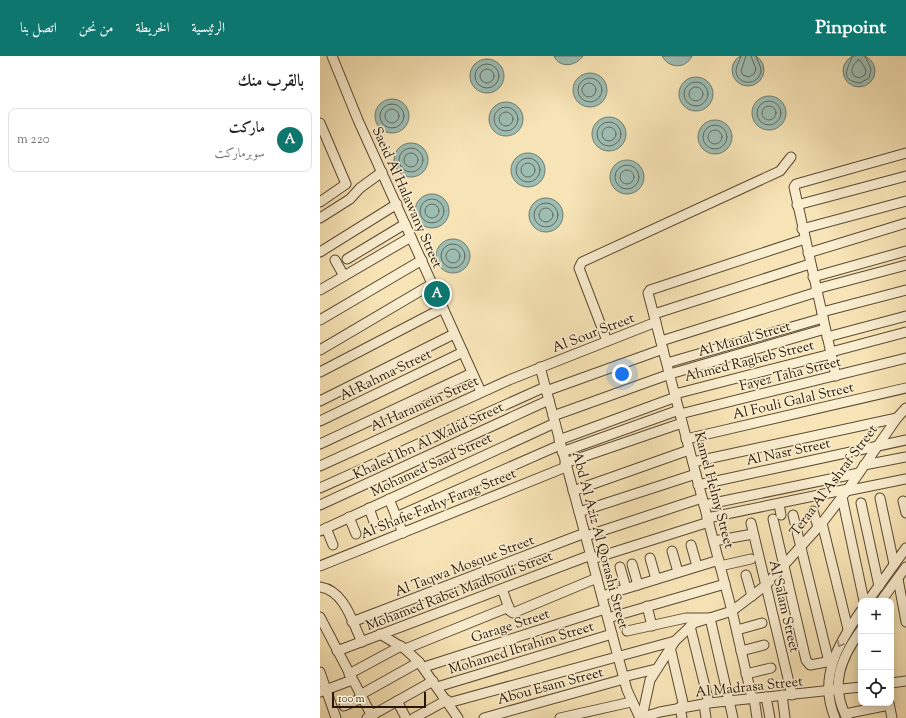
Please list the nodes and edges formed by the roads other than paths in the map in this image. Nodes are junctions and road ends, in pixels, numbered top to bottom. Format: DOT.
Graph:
graph roads {
  1 [pos="332,56"];
  2 [pos="320,123"];
  3 [pos="906,153"];
  4 [pos="791,157"];
  5 [pos="382,172"];
  6 [pos="906,176"];
  7 [pos="320,190"];
  8 [pos="322,201"];
  9 [pos="906,201"];
  10 [pos="397,204"];
  11 [pos="797,205"];
  12 [pos="320,218"];
  13 [pos="906,223"];
  14 [pos="406,224"];
  15 [pos="802,229"];
  16 [pos="411,236"];
  17 [pos="805,240"];
  18 [pos="906,251"];
  19 [pos="320,252"];
  20 [pos="808,253"];
  21 [pos="347,259"];
  22 [pos="335,260"];
  23 [pos="422,260"];
  24 [pos="810,264"];
  25 [pos="906,265"];
  26 [pos="344,276"];
  27 [pos="813,277"];
  28 [pos="432,284"];
  29 [pos="320,290"];
  30 [pos="906,290"];
  31 [pos="816,291"];
  32 [pos="443,308"];
  33 [pos="822,315"];
  34 [pos="906,316"];
  35 [pos="655,318"];
  36 [pos="320,320"];
  37 [pos="906,332"];
  38 [pos="826,333"];
  39 [pos="454,334"];
  40 [pos="607,341"];
  41 [pos="662,345"];
  42 [pos="320,350"];
  43 [pos="463,352"];
  44 [pos="831,353"];
  45 [pos="906,358"];
  46 [pos="667,363"];
  47 [pos="540,367"];
  48 [pos="320,372"];
  49 [pos="472,373"];
  50 [pos="670,374"];
  51 [pos="836,376"];
  52 [pos="906,388"];
  53 [pos="481,392"];
  54 [pos="547,393"];
  55 [pos="675,395"];
  56 [pos="320,401"];
  57 [pos="906,408"];
  58 [pos="680,416"];
  59 [pos="897,418"];
  60 [pos="554,419"];
  61 [pos="320,421"];
  62 [pos="686,438"];
  63 [pos="906,440"];
  64 [pos="320,444"];
  65 [pos="560,445"];
  66 [pos="877,446"];
  67 [pos="689,450"];
  68 [pos="906,457"];
  69 [pos="692,462"];
  70 [pos="566,465"];
  71 [pos="320,466"];
  72 [pos="862,469"];
  73 [pos="696,474"];
  74 [pos="906,479"];
  75 [pos="698,485"];
  76 [pos="320,488"];
  77 [pos="573,491"];
  78 [pos="846,493"];
  79 [pos="880,498"];
  80 [pos="389,499"];
  81 [pos="903,500"];
  82 [pos="703,502"];
  83 [pos="861,503"];
  84 [pos="778,504"];
  85 [pos="320,505"];
  86 [pos="369,508"];
  87 [pos="813,511"];
  88 [pos="579,512"];
  89 [pos="906,513"];
  90 [pos="793,515"];
  91 [pos="349,517"];
  92 [pos="396,517"];
  93 [pos="708,520"];
  94 [pos="374,522"];
  95 [pos="751,523"];
  96 [pos="820,525"];
  97 [pos="323,530"];
  98 [pos="403,533"];
  99 [pos="356,534"];
  100 [pos="754,534"];
  101 [pos="586,535"];
  102 [pos="714,541"];
  103 [pos="332,545"];
  104 [pos="692,545"];
  105 [pos="801,548"];
  106 [pos="906,548"];
  107 [pos="672,551"];
  108 [pos="592,557"];
  109 [pos="650,558"];
  110 [pos="750,559"];
  111 [pos="720,563"];
  112 [pos="632,564"];
  113 [pos="894,564"];
  114 [pos="320,566"];
  115 [pos="697,566"];
  116 [pos="784,566"];
  117 [pos="620,567"];
  118 [pos="906,567"];
  119 [pos="678,572"];
  120 [pos="746,575"];
  121 [pos="597,578"];
  122 [pos="656,579"];
  123 [pos="898,579"];
  124 [pos="725,584"];
  125 [pos="638,585"];
  126 [pos="766,585"];
  127 [pos="879,586"];
  128 [pos="320,587"];
  129 [pos="626,588"];
  130 [pos="502,589"];
  131 [pos="602,596"];
  132 [pos="752,596"];
  133 [pos="864,598"];
  134 [pos="870,598"];
  135 [pos="883,598"];
  136 [pos="647,606"];
  137 [pos="510,610"];
  138 [pos="732,611"];
  139 [pos="607,613"];
  140 [pos="858,615"];
  141 [pos="320,617"];
  142 [pos="710,618"];
  143 [pos="352,622"];
  144 [pos="906,622"];
  145 [pos="762,623"];
  146 [pos="652,626"];
  147 [pos="690,626"];
  148 [pos="848,629"];
  149 [pos="323,630"];
  150 [pos="737,630"];
  151 [pos="627,631"];
  152 [pos="380,634"];
  153 [pos="612,634"];
  154 [pos="859,634"];
  155 [pos="362,642"];
  156 [pos="672,644"];
  157 [pos="764,645"];
  158 [pos="403,647"];
  159 [pos="337,651"];
  160 [pos="741,651"];
  161 [pos="618,656"];
  162 [pos="831,661"];
  163 [pos="422,665"];
  164 [pos="771,668"];
  165 [pos="656,669"];
  166 [pos="320,672"];
  167 [pos="746,674"];
  168 [pos="351,677"];
  169 [pos="624,678"];
  170 [pos="894,683"];
  171 [pos="435,684"];
  172 [pos="906,684"];
  173 [pos="858,688"];
  174 [pos="323,691"];
  175 [pos="837,691"];
  176 [pos="828,692"];
  177 [pos="782,695"];
  178 [pos="792,695"];
  179 [pos="361,697"];
  180 [pos="766,697"];
  181 [pos="753,698"];
  182 [pos="730,700"];
  183 [pos="396,701"];
  184 [pos="448,702"];
  185 [pos="631,702"];
  186 [pos="707,703"];
  187 [pos="344,706"];
  188 [pos="882,706"];
  189 [pos="889,706"];
  190 [pos="682,707"];
  191 [pos="661,715"];
  192 [pos="846,716"];
  193 [pos="370,717"];
  194 [pos="336,718"];
  195 [pos="406,718"];
  196 [pos="414,718"];
  197 [pos="458,718"];
  198 [pos="484,718"];
  199 [pos="560,718"];
  200 [pos="641,718"];
  201 [pos="682,718"];
  202 [pos="706,718"];
  203 [pos="733,718"];
  204 [pos="757,718"];
  205 [pos="770,718"];
  206 [pos="785,718"];
  207 [pos="835,718"];
  208 [pos="892,718"];
  1 -- 5 [label="street, Saeid Al Halawany Street"];
  2 -- 8 [label="street"];
  3 -- 11 [label="street"];
  4 -- 40 [label="street"];
  5 -- 10 [label="street, Saeid Al Halawany Street"];
  5 -- 12 [label="street"];
  6 -- 11 [label="street"];
  7 -- 8 [label="street"];
  9 -- 15 [label="street"];
  10 -- 14 [label="street, Saeid Al Halawany Street"];
  10 -- 19 [label="street"];
  11 -- 15 [label="street"];
  13 -- 20 [label="street"];
  14 -- 16 [label="street, Saeid Al Halawany Street"];
  14 -- 21 [label="street"];
  15 -- 17 [label="street"];
  16 -- 23 [label="street, Saeid Al Halawany Street"];
  16 -- 26 [label="street"];
  17 -- 20 [label="street"];
  17 -- 35 [label="street, Kamel Helmy Street"];
  18 -- 27 [label="street"];
  20 -- 24 [label="street"];
  22 -- 26 [label="street"];
  23 -- 28 [label="street, Saeid Al Halawany Street"];
  23 -- 36 [label="street"];
  24 -- 27 [label="street"];
  24 -- 35 [label="street, Al Sour Street"];
  25 -- 31 [label="street"];
  26 -- 29 [label="street"];
  27 -- 31 [label="street"];
  28 -- 32 [label="street, Saeid Al Halawany Street"];
  28 -- 42 [label="street"];
  30 -- 33 [label="street"];
  31 -- 33 [label="street"];
  31 -- 41 [label="street"];
  32 -- 39 [label="street, Saeid Al Halawany Street"];
  32 -- 48 [label="street"];
  33 -- 38 [label="street"];
  33 -- 46 [label="street"];
  34 -- 38 [label="street, Al Manal Street"];
  35 -- 40 [label="street, Al Sour Street"];
  35 -- 41 [label="street, Kamel Helmy Street"];
  37 -- 44 [label="street, Ahmed Ragheb Street"];
  38 -- 44 [label="street"];
  38 -- 50 [label="street, Al Manal Street"];
  39 -- 43 [label="street, Saeid Al Halawany Street"];
  39 -- 56 [label="street"];
  40 -- 47 [label="street, Al Sour Street"];
  41 -- 46 [label="street, Kamel Helmy Street"];
  41 -- 54 [label="street"];
  43 -- 49 [label="street, Saeid Al Halawany Street"];
  43 -- 61 [label="street, Al Rahma Street"];
  44 -- 51 [label="street"];
  44 -- 55 [label="street, Ahmed Ragheb Street"];
  45 -- 51 [label="street, Fayez Taha Street"];
  46 -- 50 [label="street, Kamel Helmy Street"];
  47 -- 53 [label="street, Al Haramein Street"];
  47 -- 54 [label="street, Abd Al Aziz Al Qorashi Street"];
  49 -- 53 [label="street, Saeid Al Halawany Street"];
  49 -- 64 [label="street"];
  50 -- 55 [label="street, Kamel Helmy Street"];
  50 -- 60 [label="street, Al Manal Street"];
  51 -- 58 [label="street, Fayez Taha Street"];
  52 -- 62 [label="street, Al Fouli Galal Street"];
  53 -- 71 [label="street, Al Haramein Street"];
  54 -- 60 [label="street, Abd Al Aziz Al Qorashi Street"];
  54 -- 76 [label="street"];
  54 -- 85 [label="street, Khaled Ibn Al Walid Street"];
  55 -- 58 [label="street, Kamel Helmy Street"];
  55 -- 65 [label="street, Ahmed Ragheb Street"];
  57 -- 59 [label="street, Teraa Al Ashraf Street"];
  58 -- 62 [label="street, Kamel Helmy Street"];
  58 -- 65 [label="street"];
  58 -- 70 [label="street, Al Shafie Fathy Farag Street"];
  59 -- 66 [label="street, Teraa Al Ashraf Street"];
  59 -- 69 [label="street"];
  60 -- 65 [label="street, Abd Al Aziz Al Qorashi Street"];
  60 -- 80 [label="street, Mohamed Saad Street"];
  62 -- 67 [label="street, Kamel Helmy Street"];
  63 -- 66 [label="street, Al Nasr Street"];
  65 -- 70 [label="street, Abd Al Aziz Al Qorashi Street"];
  65 -- 92 [label="street"];
  66 -- 72 [label="street, Teraa Al Ashraf Street"];
  66 -- 75 [label="street, Al Nasr Street"];
  67 -- 69 [label="street, Kamel Helmy Street"];
  67 -- 77 [label="street"];
  68 -- 72 [label="street, Al Taqwa Mosque Street"];
  69 -- 73 [label="street, Kamel Helmy Street"];
  70 -- 77 [label="street, Abd Al Aziz Al Qorashi Street"];
  70 -- 98 [label="street, Al Shafie Fathy Farag Street"];
  72 -- 78 [label="street, Teraa Al Ashraf Street"];
  72 -- 82 [label="street, Al Taqwa Mosque Street"];
  73 -- 75 [label="street, Kamel Helmy Street"];
  73 -- 88 [label="street"];
  74 -- 78 [label="street, Mohamed Rabei Madbouli Street"];
  75 -- 82 [label="street, Kamel Helmy Street"];
  77 -- 88 [label="street, Abd Al Aziz Al Qorashi Street"];
  78 -- 84 [label="street, Mohamed Rabei Madbouli Street"];
  78 -- 96 [label="street, Teraa Al Ashraf Street"];
  78 -- 133 [label="street"];
  79 -- 113 [label="street"];
  80 -- 86 [label="street, Mohamed Saad Street"];
  80 -- 92 [label="street"];
  81 -- 89 [label="street"];
  82 -- 93 [label="street, Kamel Helmy Street"];
  82 -- 101 [label="street, Al Taqwa Mosque Street"];
  83 -- 127 [label="street"];
  84 -- 93 [label="street, Mohamed Rabei Madbouli Street"];
  84 -- 116 [label="street"];
  86 -- 91 [label="street, Mohamed Saad Street"];
  86 -- 94 [label="street"];
  87 -- 96 [label="street"];
  88 -- 101 [label="street, Abd Al Aziz Al Qorashi Street"];
  90 -- 105 [label="street"];
  91 -- 97 [label="street, Mohamed Saad Street"];
  91 -- 99 [label="street"];
  92 -- 98 [label="street"];
  93 -- 102 [label="street, Kamel Helmy Street"];
  93 -- 108 [label="street, Mohamed Rabei Madbouli Street"];
  95 -- 100 [label="street, Al Salam Street"];
  96 -- 105 [label="street, Teraa Al Ashraf Street"];
  96 -- 148 [label="street"];
  97 -- 103 [label="street"];
  98 -- 114 [label="street, Al Shafie Fathy Farag Street"];
  100 -- 102 [label="street"];
  100 -- 126 [label="street, Al Salam Street"];
  101 -- 108 [label="street, Abd Al Aziz Al Qorashi Street"];
  101 -- 143 [label="street, Al Taqwa Mosque Street"];
  102 -- 111 [label="street, Kamel Helmy Street"];
  104 -- 115 [label="street"];
  105 -- 116 [label="street, Teraa Al Ashraf Street"];
  105 -- 162 [label="street"];
  106 -- 113 [label="street"];
  107 -- 119 [label="street"];
  108 -- 121 [label="street, Abd Al Aziz Al Qorashi Street"];
  108 -- 130 [label="street, Mohamed Rabei Madbouli Street"];
  109 -- 122 [label="street"];
  110 -- 111 [label="street"];
  111 -- 115 [label="street"];
  111 -- 124 [label="street, Kamel Helmy Street"];
  112 -- 125 [label="street"];
  113 -- 127 [label="street"];
  115 -- 119 [label="street"];
  116 -- 126 [label="street, Teraa Al Ashraf Street"];
  116 -- 162 [label="street"];
  117 -- 129 [label="street"];
  118 -- 123 [label="street"];
  119 -- 122 [label="street"];
  120 -- 132 [label="street"];
  121 -- 131 [label="street, Abd Al Aziz Al Qorashi Street"];
  121 -- 137 [label="street"];
  122 -- 125 [label="street"];
  123 -- 135 [label="street"];
  123 -- 144 [label="street"];
  124 -- 136 [label="street, Garage Street"];
  124 -- 138 [label="street, Kamel Helmy Street"];
  125 -- 129 [label="street"];
  126 -- 132 [label="street, Teraa Al Ashraf Street"];
  126 -- 178 [label="street, Al Salam Street"];
  127 -- 134 [label="street"];
  128 -- 143 [label="street"];
  129 -- 131 [label="street"];
  130 -- 137 [label="street"];
  130 -- 152 [label="street, Mohamed Rabei Madbouli Street"];
  131 -- 139 [label="street, Abd Al Aziz Al Qorashi Street"];
  132 -- 138 [label="street, Teraa Al Ashraf Street"];
  136 -- 139 [label="street, Garage Street"];
  136 -- 146 [label="street"];
  137 -- 158 [label="street"];
  138 -- 142 [label="street, Teraa Al Ashraf Street"];
  138 -- 150 [label="street, Kamel Helmy Street"];
  139 -- 153 [label="street, Abd Al Aziz Al Qorashi Street"];
  139 -- 163 [label="street, Garage Street"];
  140 -- 148 [label="street"];
  141 -- 149 [label="street"];
  142 -- 146 [label="street"];
  142 -- 147 [label="street, Teraa Al Ashraf Street"];
  142 -- 182 [label="street"];
  143 -- 155 [label="street"];
  145 -- 150 [label="street"];
  146 -- 151 [label="street"];
  147 -- 156 [label="street, Teraa Al Ashraf Street"];
  147 -- 186 [label="street"];
  148 -- 162 [label="street, one-way"];
  149 -- 159 [label="street"];
  150 -- 160 [label="street, Kamel Helmy Street"];
  152 -- 155 [label="street, Mohamed Rabei Madbouli Street"];
  152 -- 158 [label="street"];
  153 -- 161 [label="street, Abd Al Aziz Al Qorashi Street"];
  153 -- 171 [label="street, Mohamed Ibrahim Street"];
  154 -- 175 [label="street"];
  155 -- 159 [label="street, Mohamed Rabei Madbouli Street"];
  156 -- 161 [label="street"];
  156 -- 165 [label="street, Teraa Al Ashraf Street"];
  156 -- 190 [label="street"];
  157 -- 160 [label="street"];
  158 -- 163 [label="street"];
  158 -- 168 [label="street"];
  159 -- 168 [label="street"];
  160 -- 167 [label="street, Kamel Helmy Street"];
  161 -- 169 [label="street, Abd Al Aziz Al Qorashi Street"];
  161 -- 184 [label="street"];
  162 -- 176 [label="street"];
  163 -- 171 [label="street"];
  163 -- 179 [label="street, Garage Street"];
  164 -- 167 [label="street"];
  165 -- 169 [label="street, Abou Esam Street"];
  165 -- 200 [label="street, Teraa Al Ashraf Street"];
  166 -- 174 [label="street"];
  167 -- 181 [label="street, Kamel Helmy Street"];
  168 -- 174 [label="street"];
  168 -- 179 [label="street"];
  169 -- 185 [label="street, Abd Al Aziz Al Qorashi Street"];
  169 -- 198 [label="street, Abou Esam Street"];
  170 -- 172 [label="street"];
  171 -- 183 [label="street, Mohamed Ibrahim Street"];
  171 -- 184 [label="street"];
  173 -- 175 [label="street, Al Madrasa Street"];
  174 -- 194 [label="street"];
  175 -- 176 [label="street, Al Madrasa Street"];
  175 -- 192 [label="street"];
  176 -- 178 [label="street, Al Madrasa Street"];
  176 -- 207 [label="street"];
  177 -- 178 [label="street, Al Madrasa Street"];
  177 -- 180 [label="street, Al Madrasa Street"];
  177 -- 206 [label="street"];
  179 -- 187 [label="street, Garage Street"];
  179 -- 193 [label="street"];
  180 -- 181 [label="street, Al Madrasa Street"];
  180 -- 205 [label="street"];
  181 -- 182 [label="street, Al Madrasa Street"];
  181 -- 204 [label="street, Kamel Helmy Street"];
  182 -- 186 [label="street, Al Madrasa Street"];
  182 -- 203 [label="street"];
  183 -- 193 [label="street, Mohamed Ibrahim Street"];
  183 -- 195 [label="street"];
  184 -- 196 [label="street"];
  184 -- 197 [label="street"];
  185 -- 199 [label="street"];
  185 -- 200 [label="street, Abd Al Aziz Al Qorashi Street"];
  186 -- 190 [label="street, Al Madrasa Street"];
  186 -- 202 [label="street"];
  188 -- 192 [label="street"];
  189 -- 208 [label="street"];
  190 -- 191 [label="street, Al Madrasa Street"];
  190 -- 201 [label="street"];
  191 -- 200 [label="street, Al Madrasa Street"];
}
